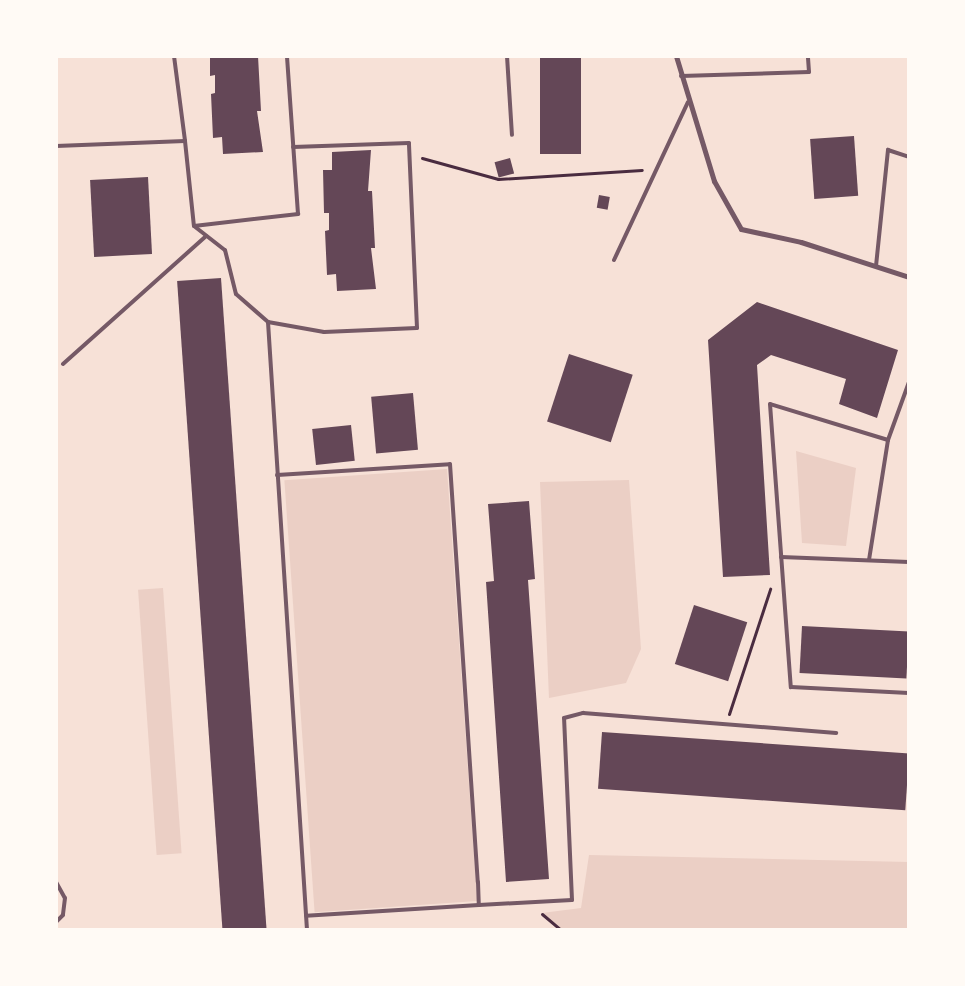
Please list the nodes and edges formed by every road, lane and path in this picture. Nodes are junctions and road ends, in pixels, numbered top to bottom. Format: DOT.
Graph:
graph roads {
  1 [pos="174,56"];
  2 [pos="287,56"];
  3 [pos="507,56"];
  4 [pos="676,56"];
  5 [pos="808,56"];
  6 [pos="681,76"];
  7 [pos="688,102"];
  8 [pos="512,135"];
  9 [pos="185,141"];
  10 [pos="56,146"];
  11 [pos="293,147"];
  12 [pos="409,155"];
  13 [pos="909,157"];
  14 [pos="657,168"];
  15 [pos="194,226"];
  16 [pos="206,236"];
  17 [pos="614,260"];
  18 [pos="876,266"];
  19 [pos="909,277"];
  20 [pos="268,322"];
  21 [pos="63,364"];
  22 [pos="909,382"];
  23 [pos="888,440"];
  24 [pos="278,475"];
  25 [pos="781,557"];
  26 [pos="869,560"];
  27 [pos="909,562"];
  28 [pos="772,585"];
  29 [pos="909,693"];
  30 [pos="725,724"];
  31 [pos="836,733"];
  32 [pos="56,882"];
  33 [pos="530,904"];
  34 [pos="479,905"];
  35 [pos="306,916"];
  36 [pos="56,922"];
  37 [pos="307,930"];
  38 [pos="561,930"];
  1 -- 9 [label="lane"];
  2 -- 11 [label="lane"];
  3 -- 8 [label="lane"];
  4 -- 6 [label="street"];
  5 -- 6 [label="lane"];
  6 -- 7 [label="street"];
  7 -- 14 [label="lane"];
  7 -- 18 [label="street"];
  9 -- 10 [label="lane"];
  9 -- 15 [label="lane"];
  11 -- 12 [label="lane"];
  11 -- 15 [label="lane"];
  12 -- 14 [label="path"];
  12 -- 20 [label="lane"];
  13 -- 18 [label="lane"];
  14 -- 17 [label="lane"];
  15 -- 16 [label="lane"];
  16 -- 20 [label="lane"];
  16 -- 21 [label="lane"];
  18 -- 19 [label="street"];
  20 -- 24 [label="lane"];
  22 -- 23 [label="lane"];
  23 -- 25 [label="lane"];
  23 -- 26 [label="lane"];
  24 -- 34 [label="lane"];
  24 -- 35 [label="lane"];
  25 -- 26 [label="lane"];
  25 -- 29 [label="lane"];
  26 -- 27 [label="lane"];
  28 -- 30 [label="path"];
  30 -- 31 [label="lane"];
  30 -- 33 [label="lane"];
  32 -- 36 [label="lane"];
  33 -- 34 [label="lane"];
  33 -- 38 [label="path"];
  34 -- 35 [label="lane"];
  35 -- 37 [label="lane"];
}
